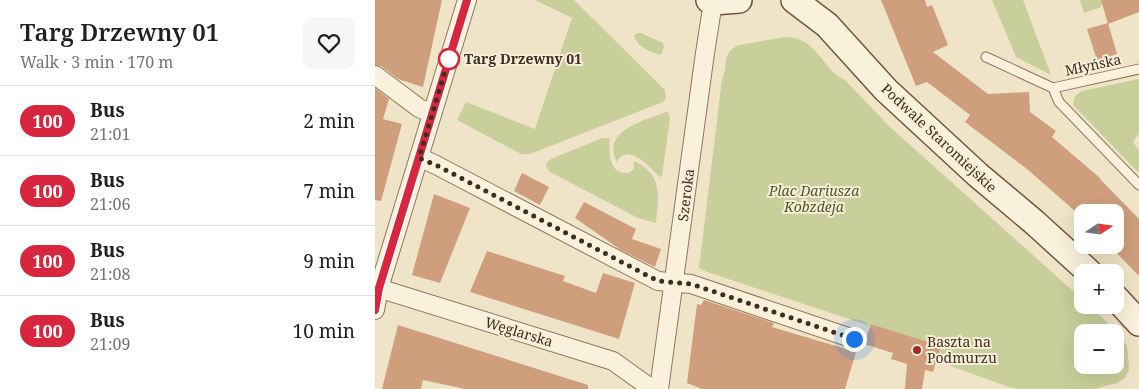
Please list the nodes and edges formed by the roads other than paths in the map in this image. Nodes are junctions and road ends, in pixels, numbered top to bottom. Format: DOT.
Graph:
graph roads {
  1 [pos="467,0"];
  2 [pos="739,0"];
  3 [pos="794,0"];
  4 [pos="711,1"];
  5 [pos="986,57"];
  6 [pos="1139,69"];
  7 [pos="375,75"];
  8 [pos="1053,88"];
  9 [pos="432,114"];
  10 [pos="419,158"];
  11 [pos="1139,185"];
  12 [pos="1080,264"];
  13 [pos="673,283"];
  14 [pos="377,288"];
  15 [pos="1124,307"];
  16 [pos="375,310"];
  17 [pos="1139,324"];
  18 [pos="854,339"];
  19 [pos="652,389"];
  20 [pos="659,389"];
  1 -- 9 [label="street"];
  2 -- 4 [label="street"];
  3 -- 12 [label="street, Podwale Staromiejskie"];
  4 -- 13 [label="street, Szeroka"];
  5 -- 8 [label="lane"];
  6 -- 8 [label="lane, Młyńska"];
  7 -- 9 [label="street"];
  8 -- 11 [label="lane"];
  9 -- 10 [label="street"];
  10 -- 13 [label="street"];
  10 -- 14 [label="street"];
  13 -- 18 [label="street"];
  13 -- 20 [label="street, Szeroka"];
  14 -- 16 [label="street"];
  14 -- 19 [label="street, Węglarska"];
  15 -- 17 [label="street"];
}
